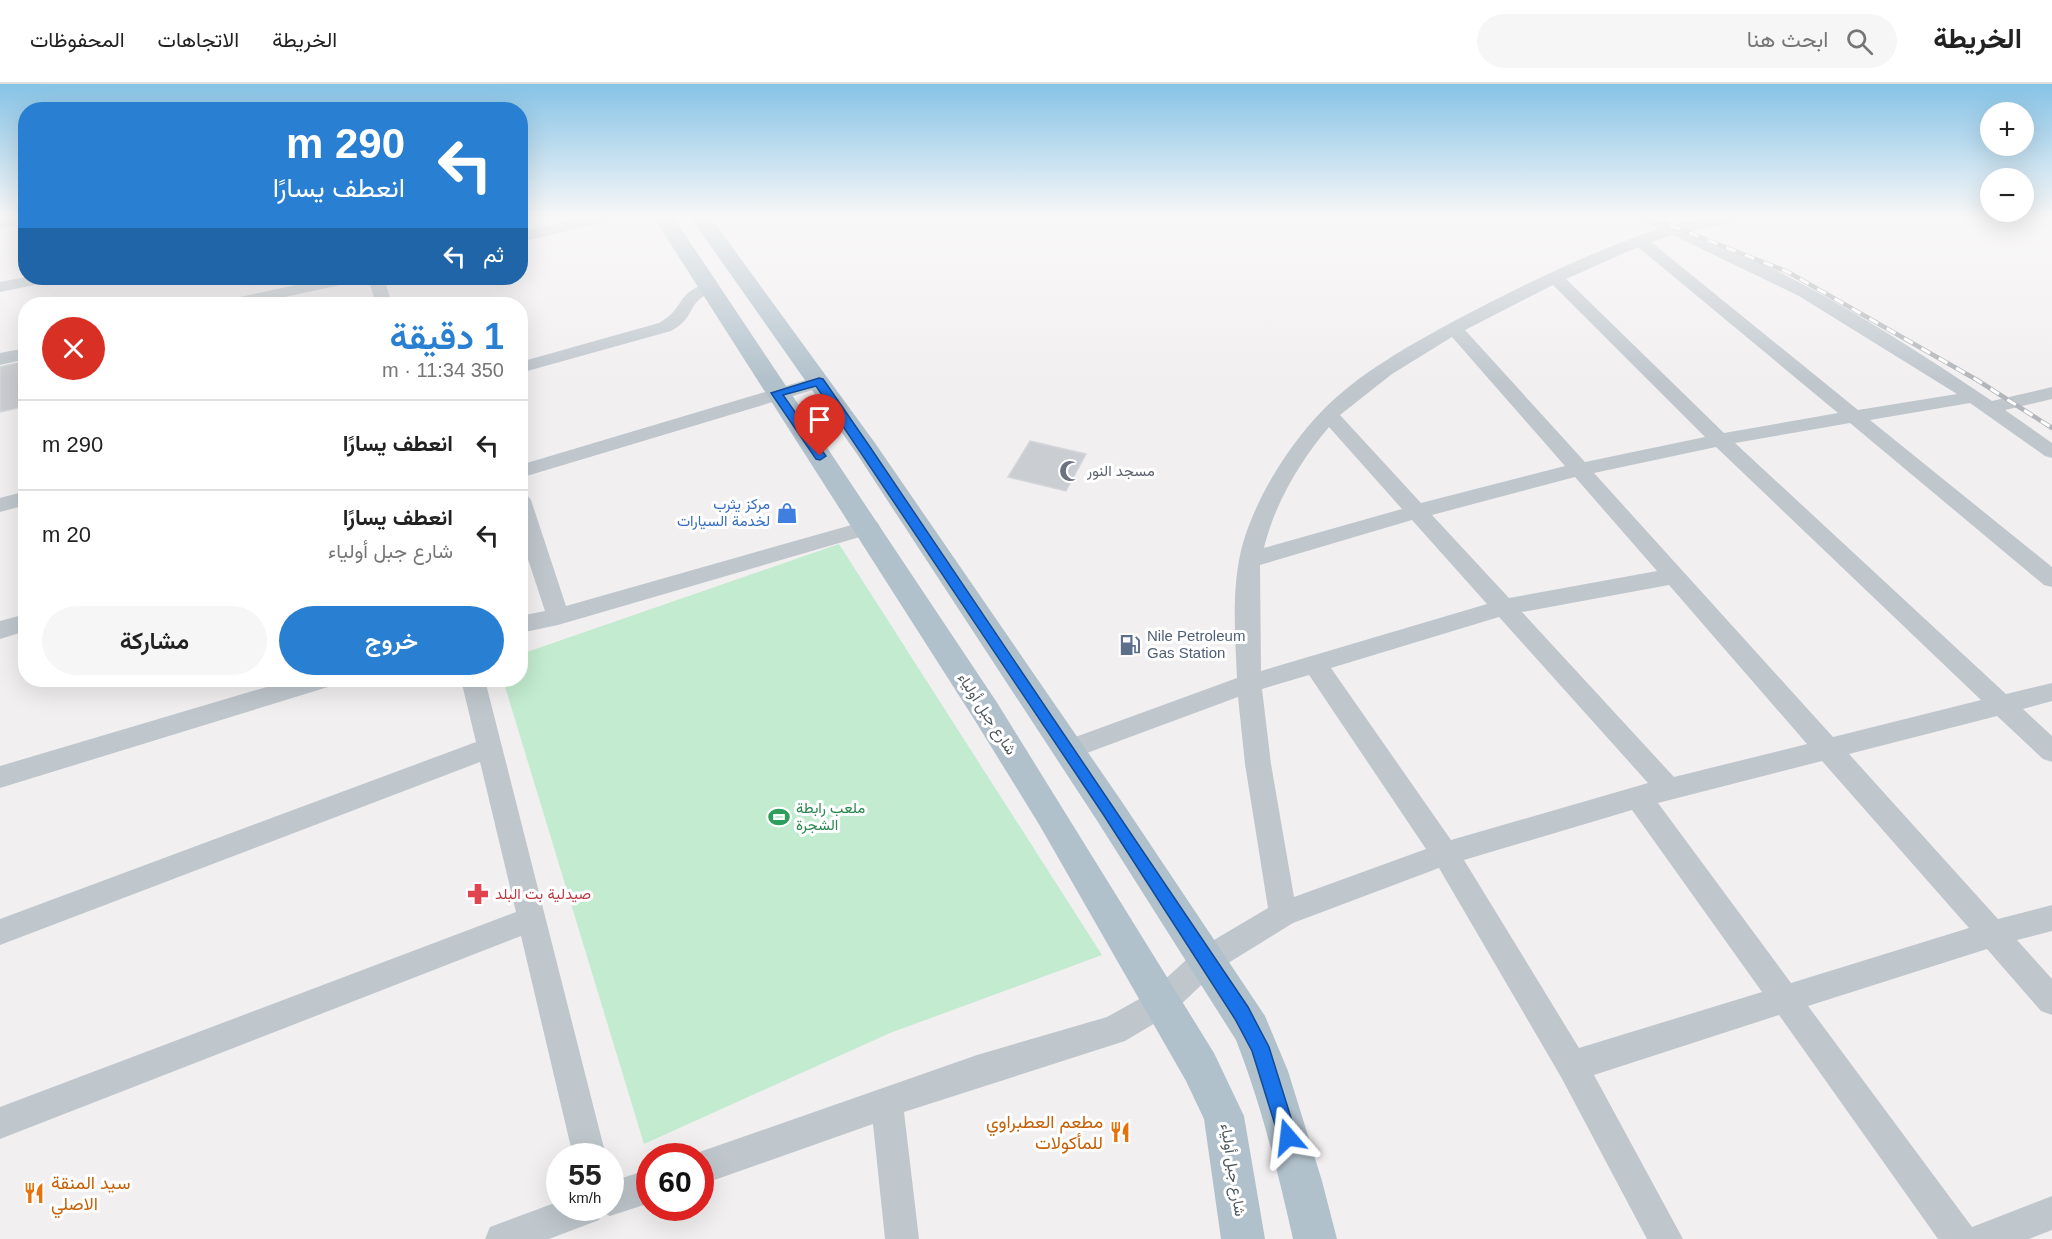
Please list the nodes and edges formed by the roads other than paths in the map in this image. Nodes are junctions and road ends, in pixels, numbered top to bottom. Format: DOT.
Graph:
graph roads {
  1 [pos="699,272"];
  2 [pos="740,272"];
  3 [pos="1570,272"];
  4 [pos="1678,272"];
  5 [pos="1766,272"];
  6 [pos="1555,278"];
  7 [pos="18,284"];
  8 [pos="317,285"];
  9 [pos="0,288"];
  10 [pos="709,288"];
  11 [pos="263,297"];
  12 [pos="1454,328"];
  13 [pos="18,355"];
  14 [pos="0,359"];
  15 [pos="528,366"];
  16 [pos="819,382"];
  17 [pos="776,393"];
  18 [pos="2052,393"];
  19 [pos="1982,402"];
  20 [pos="1329,415"];
  21 [pos="1855,417"];
  22 [pos="1720,440"];
  23 [pos="2052,452"];
  24 [pos="528,470"];
  25 [pos="1578,470"];
  26 [pos="18,500"];
  27 [pos="0,505"];
  28 [pos="1418,511"];
  29 [pos="528,525"];
  30 [pos="869,526"];
  31 [pos="1250,560"];
  32 [pos="1675,576"];
  33 [pos="2052,579"];
  34 [pos="1505,607"];
  35 [pos="558,617"];
  36 [pos="528,623"];
  37 [pos="18,624"];
  38 [pos="0,630"];
  39 [pos="1315,664"];
  40 [pos="1247,684"];
  41 [pos="296,687"];
  42 [pos="475,687"];
  43 [pos="2052,692"];
  44 [pos="2002,705"];
  45 [pos="491,747"];
  46 [pos="1827,747"];
  47 [pos="1068,750"];
  48 [pos="2052,752"];
  49 [pos="0,777"];
  50 [pos="1669,789"];
  51 [pos="1638,797"];
  52 [pos="1445,854"];
  53 [pos="1283,914"];
  54 [pos="2052,918"];
  55 [pos="532,919"];
  56 [pos="0,932"];
  57 [pos="1992,934"];
  58 [pos="1207,960"];
  59 [pos="1783,999"];
  60 [pos="2052,1001"];
  61 [pos="1161,1003"];
  62 [pos="1572,1066"];
  63 [pos="887,1104"];
  64 [pos="0,1123"];
  65 [pos="587,1143"];
  66 [pos="714,1163"];
  67 [pos="2052,1213"];
  68 [pos="551,1221"];
  69 [pos="502,1239"];
  70 [pos="902,1239"];
  71 [pos="1243,1239"];
  72 [pos="1315,1239"];
  73 [pos="1666,1239"];
  74 [pos="1959,1239"];
  75 [pos="1984,1239"];
  1 -- 10 [label="main road, شارع جبل أولياء"];
  2 -- 16 [label="main road"];
  3 -- 6 [label="street"];
  4 -- 21 [label="street"];
  5 -- 19 [label="street"];
  6 -- 12 [label="street"];
  6 -- 22 [label="street"];
  7 -- 9 [label="street"];
  8 -- 11 [label="street"];
  10 -- 15 [label="street"];
  10 -- 17 [label="main road, شارع جبل أولياء"];
  12 -- 20 [label="street"];
  12 -- 25 [label="street"];
  13 -- 14 [label="street"];
  16 -- 17 [label="street"];
  16 -- 47 [label="main road"];
  17 -- 24 [label="street"];
  17 -- 30 [label="main road, شارع جبل أولياء"];
  18 -- 19 [label="street"];
  19 -- 21 [label="street"];
  19 -- 23 [label="street"];
  20 -- 28 [label="street"];
  20 -- 31 [label="street"];
  21 -- 22 [label="street"];
  21 -- 33 [label="street"];
  22 -- 25 [label="street"];
  22 -- 44 [label="street"];
  25 -- 28 [label="street"];
  25 -- 32 [label="street"];
  26 -- 27 [label="street"];
  28 -- 31 [label="street"];
  28 -- 34 [label="street"];
  29 -- 35 [label="street"];
  30 -- 35 [label="street"];
  30 -- 61 [label="main road, شارع جبل أولياء"];
  31 -- 40 [label="street"];
  32 -- 34 [label="street"];
  32 -- 46 [label="street"];
  34 -- 39 [label="street"];
  34 -- 50 [label="street"];
  35 -- 36 [label="street"];
  37 -- 38 [label="street"];
  39 -- 40 [label="street"];
  39 -- 52 [label="street"];
  40 -- 47 [label="street"];
  40 -- 53 [label="street"];
  41 -- 49 [label="street"];
  42 -- 45 [label="street"];
  43 -- 44 [label="street"];
  44 -- 46 [label="street"];
  44 -- 48 [label="street"];
  45 -- 55 [label="street"];
  45 -- 56 [label="street"];
  46 -- 50 [label="street"];
  46 -- 57 [label="street"];
  47 -- 58 [label="main road"];
  50 -- 51 [label="street"];
  51 -- 52 [label="street"];
  51 -- 59 [label="street"];
  52 -- 53 [label="street"];
  52 -- 62 [label="street"];
  53 -- 58 [label="street"];
  54 -- 57 [label="street"];
  55 -- 64 [label="street"];
  55 -- 65 [label="street"];
  57 -- 59 [label="street"];
  57 -- 60 [label="street"];
  58 -- 61 [label="street"];
  58 -- 72 [label="main road"];
  59 -- 62 [label="street"];
  59 -- 74 [label="street"];
  61 -- 63 [label="street"];
  61 -- 71 [label="main road, شارع جبل أولياء"];
  62 -- 73 [label="street"];
  63 -- 66 [label="street"];
  63 -- 70 [label="street"];
  67 -- 75 [label="street"];
  68 -- 69 [label="street"];
}
